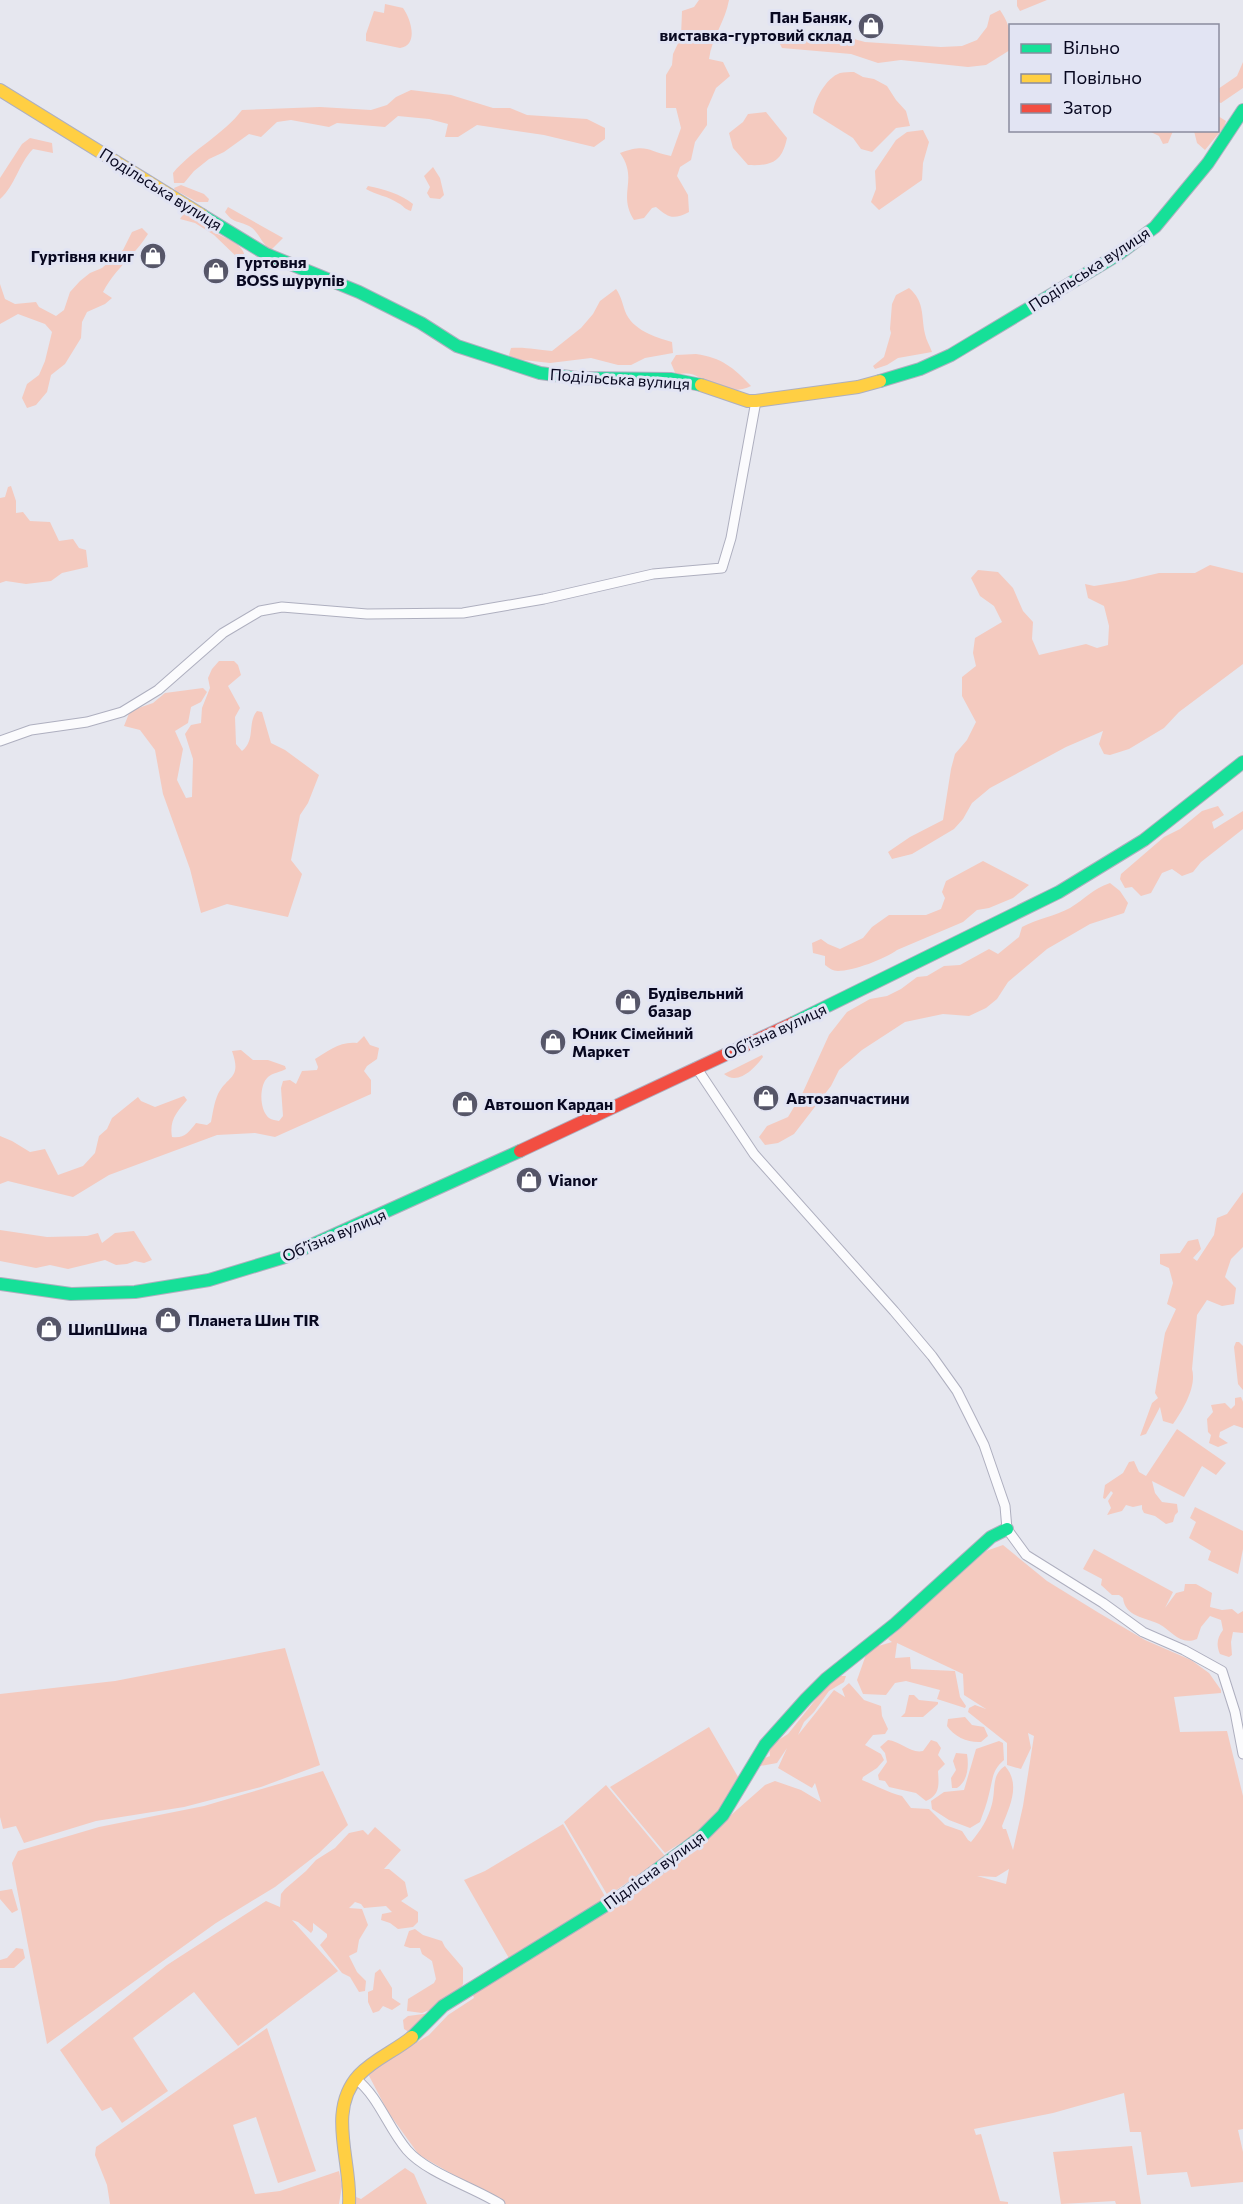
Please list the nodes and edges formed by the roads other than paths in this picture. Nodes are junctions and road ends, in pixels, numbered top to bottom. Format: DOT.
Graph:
graph roads {
  1 [pos="0,90"];
  2 [pos="1243,110"];
  3 [pos="756,401"];
  4 [pos="0,741"];
  5 [pos="1243,762"];
  6 [pos="696,1067"];
  7 [pos="0,1284"];
  8 [pos="1007,1530"];
  9 [pos="1243,1754"];
  10 [pos="356,2079"];
  11 [pos="349,2204"];
  12 [pos="500,2204"];
  1 -- 3 [label="main road, Подільська вулиця"];
  2 -- 3 [label="main road, Подільська вулиця"];
  3 -- 4 [label="street"];
  5 -- 6 [label="main road, Обʼїзна вулиця"];
  6 -- 7 [label="main road, Обʼїзна вулиця"];
  6 -- 8 [label="street"];
  8 -- 9 [label="street"];
  8 -- 10 [label="main road, Підлісна вулиця"];
  10 -- 11 [label="main road, Підлісна вулиця"];
  10 -- 12 [label="street"];
}
